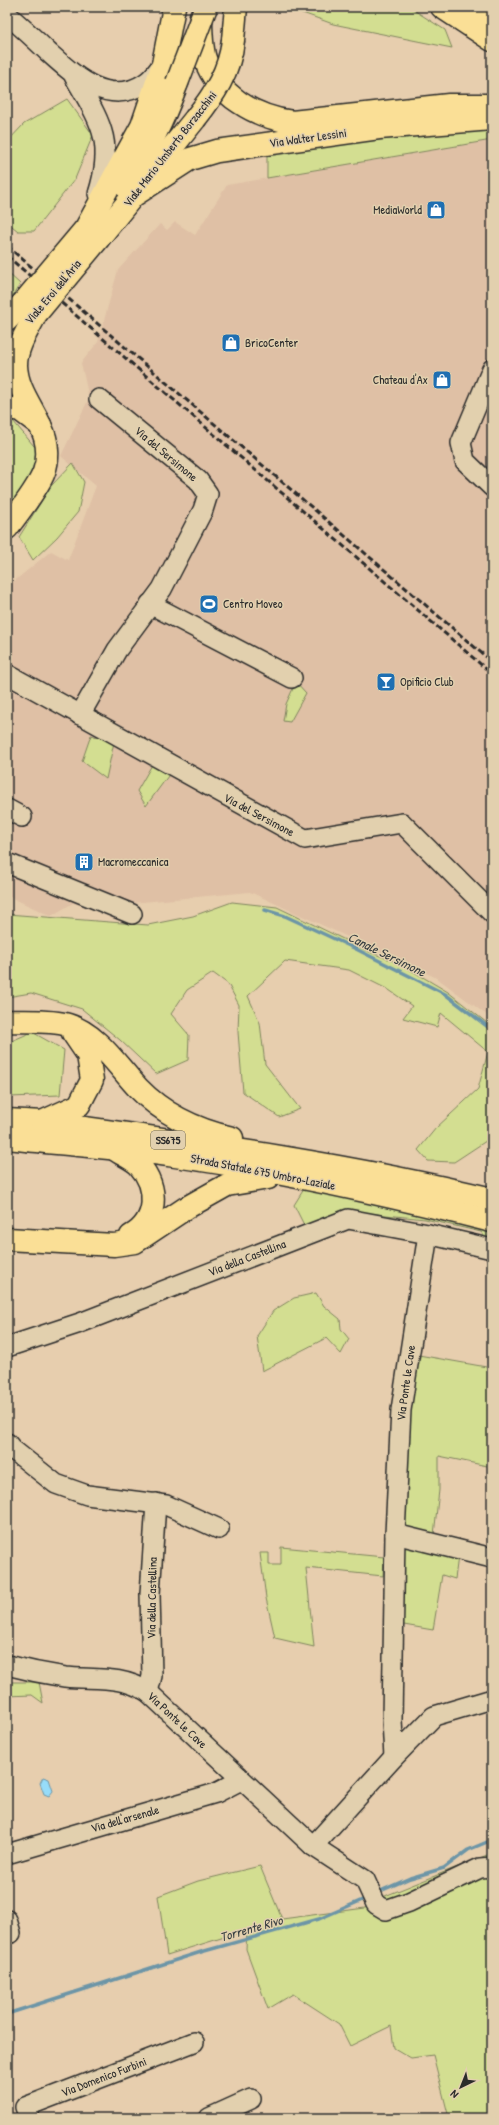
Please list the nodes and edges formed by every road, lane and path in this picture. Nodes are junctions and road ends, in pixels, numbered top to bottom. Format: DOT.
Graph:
graph roads {
  1 [pos="174,7"];
  2 [pos="201,7"];
  3 [pos="206,7"];
  4 [pos="236,7"];
  5 [pos="442,7"];
  6 [pos="470,7"];
  7 [pos="7,14"];
  8 [pos="492,22"];
  9 [pos="492,40"];
  10 [pos="162,64"];
  11 [pos="72,73"];
  12 [pos="492,105"];
  13 [pos="492,119"];
  14 [pos="119,182"];
  15 [pos="93,233"];
  16 [pos="22,310"];
  17 [pos="7,320"];
  18 [pos="7,345"];
  19 [pos="492,370"];
  20 [pos="99,399"];
  21 [pos="7,408"];
  22 [pos="41,425"];
  23 [pos="492,488"];
  24 [pos="7,528"];
  25 [pos="150,604"];
  26 [pos="7,674"];
  27 [pos="292,678"];
  28 [pos="80,715"];
  29 [pos="7,863"];
  30 [pos="492,913"];
  31 [pos="132,914"];
  32 [pos="7,1021"];
  33 [pos="68,1025"];
  34 [pos="7,1120"];
  35 [pos="42,1122"];
  36 [pos="7,1138"];
  37 [pos="114,1149"];
  38 [pos="291,1167"];
  39 [pos="492,1200"];
  40 [pos="492,1221"];
  41 [pos="428,1234"];
  42 [pos="7,1239"];
  43 [pos="114,1246"];
  44 [pos="492,1249"];
  45 [pos="7,1347"];
  46 [pos="7,1443"];
  47 [pos="156,1503"];
  48 [pos="219,1529"];
  49 [pos="395,1534"];
  50 [pos="492,1558"];
  51 [pos="7,1665"];
  52 [pos="148,1692"];
  53 [pos="492,1699"];
  54 [pos="394,1757"];
  55 [pos="241,1780"];
  56 [pos="313,1846"];
  57 [pos="7,1854"];
  58 [pos="492,1866"];
  59 [pos="194,2042"];
  60 [pos="251,2099"];
  61 [pos="29,2118"];
  62 [pos="209,2118"];
  1 -- 10 [label="main road, Viale Mario Umberto Borzacchini"];
  2 -- 12 [label="main road, Via Walter Lessini"];
  3 -- 14 [label="main road, bridge"];
  4 -- 14 [label="main road, Viale Mario Umberto Borzacchini, bridge"];
  5 -- 9 [label="main road"];
  6 -- 8 [label="main road"];
  7 -- 11 [label="street"];
  10 -- 11 [label="street"];
  10 -- 14 [label="main road, Viale Mario Umberto Borzacchini"];
  11 -- 14 [label="street"];
  13 -- 14 [label="main road, Via Walter Lessini"];
  14 -- 15 [label="main road, Viale Mario Umberto Borzacchini"];
  15 -- 16 [label="main road, Viale Eroi dell'Aria, bridge"];
  16 -- 17 [label="main road, Viale Eroi dell'Aria"];
  16 -- 18 [label="main road, Viale Eroi dell'Aria"];
  16 -- 22 [label="main road"];
  19 -- 23 [label="street"];
  20 -- 25 [label="street, Via del Sersimone"];
  21 -- 22 [label="main road"];
  22 -- 24 [label="main road"];
  25 -- 27 [label="street"];
  25 -- 28 [label="street, Via del Sersimone"];
  26 -- 28 [label="street, Via del Sersimone"];
  28 -- 30 [label="street, Via del Sersimone"];
  29 -- 31 [label="street"];
  32 -- 33 [label="main road"];
  33 -- 35 [label="main road"];
  33 -- 38 [label="main road"];
  34 -- 35 [label="main road, Strada Statale 675 Umbro-Laziale / SS675"];
  35 -- 38 [label="main road, Strada Statale 675 Umbro-Laziale / SS675"];
  36 -- 37 [label="main road, Strada Statale 675 Umbro-Laziale / SS675"];
  37 -- 38 [label="main road, Strada Statale 675 Umbro-Laziale / SS675"];
  37 -- 43 [label="main road"];
  38 -- 39 [label="main road, Strada Statale 675 Umbro-Laziale / SS675"];
  38 -- 40 [label="main road, Strada Statale 675 Umbro-Laziale / SS675"];
  38 -- 43 [label="main road"];
  41 -- 44 [label="street, Via della Castellina"];
  41 -- 45 [label="street, Via della Castellina"];
  41 -- 49 [label="street, Via Ponte le Cave"];
  42 -- 43 [label="main road"];
  46 -- 47 [label="street"];
  47 -- 48 [label="street"];
  47 -- 52 [label="street, Via della Castellina"];
  49 -- 50 [label="street"];
  49 -- 54 [label="street, Via Ponte le Cave"];
  51 -- 52 [label="street, Via Ponte le Cave"];
  52 -- 55 [label="street, Via Ponte le Cave"];
  53 -- 54 [label="street"];
  54 -- 56 [label="street"];
  55 -- 56 [label="street, Via Ponte le Cave"];
  55 -- 57 [label="street, Via dell'arsenale"];
  56 -- 58 [label="street, Via Ponte le Cave"];
  59 -- 61 [label="street, Via Domenico Furbini"];
  60 -- 62 [label="street"];
}
